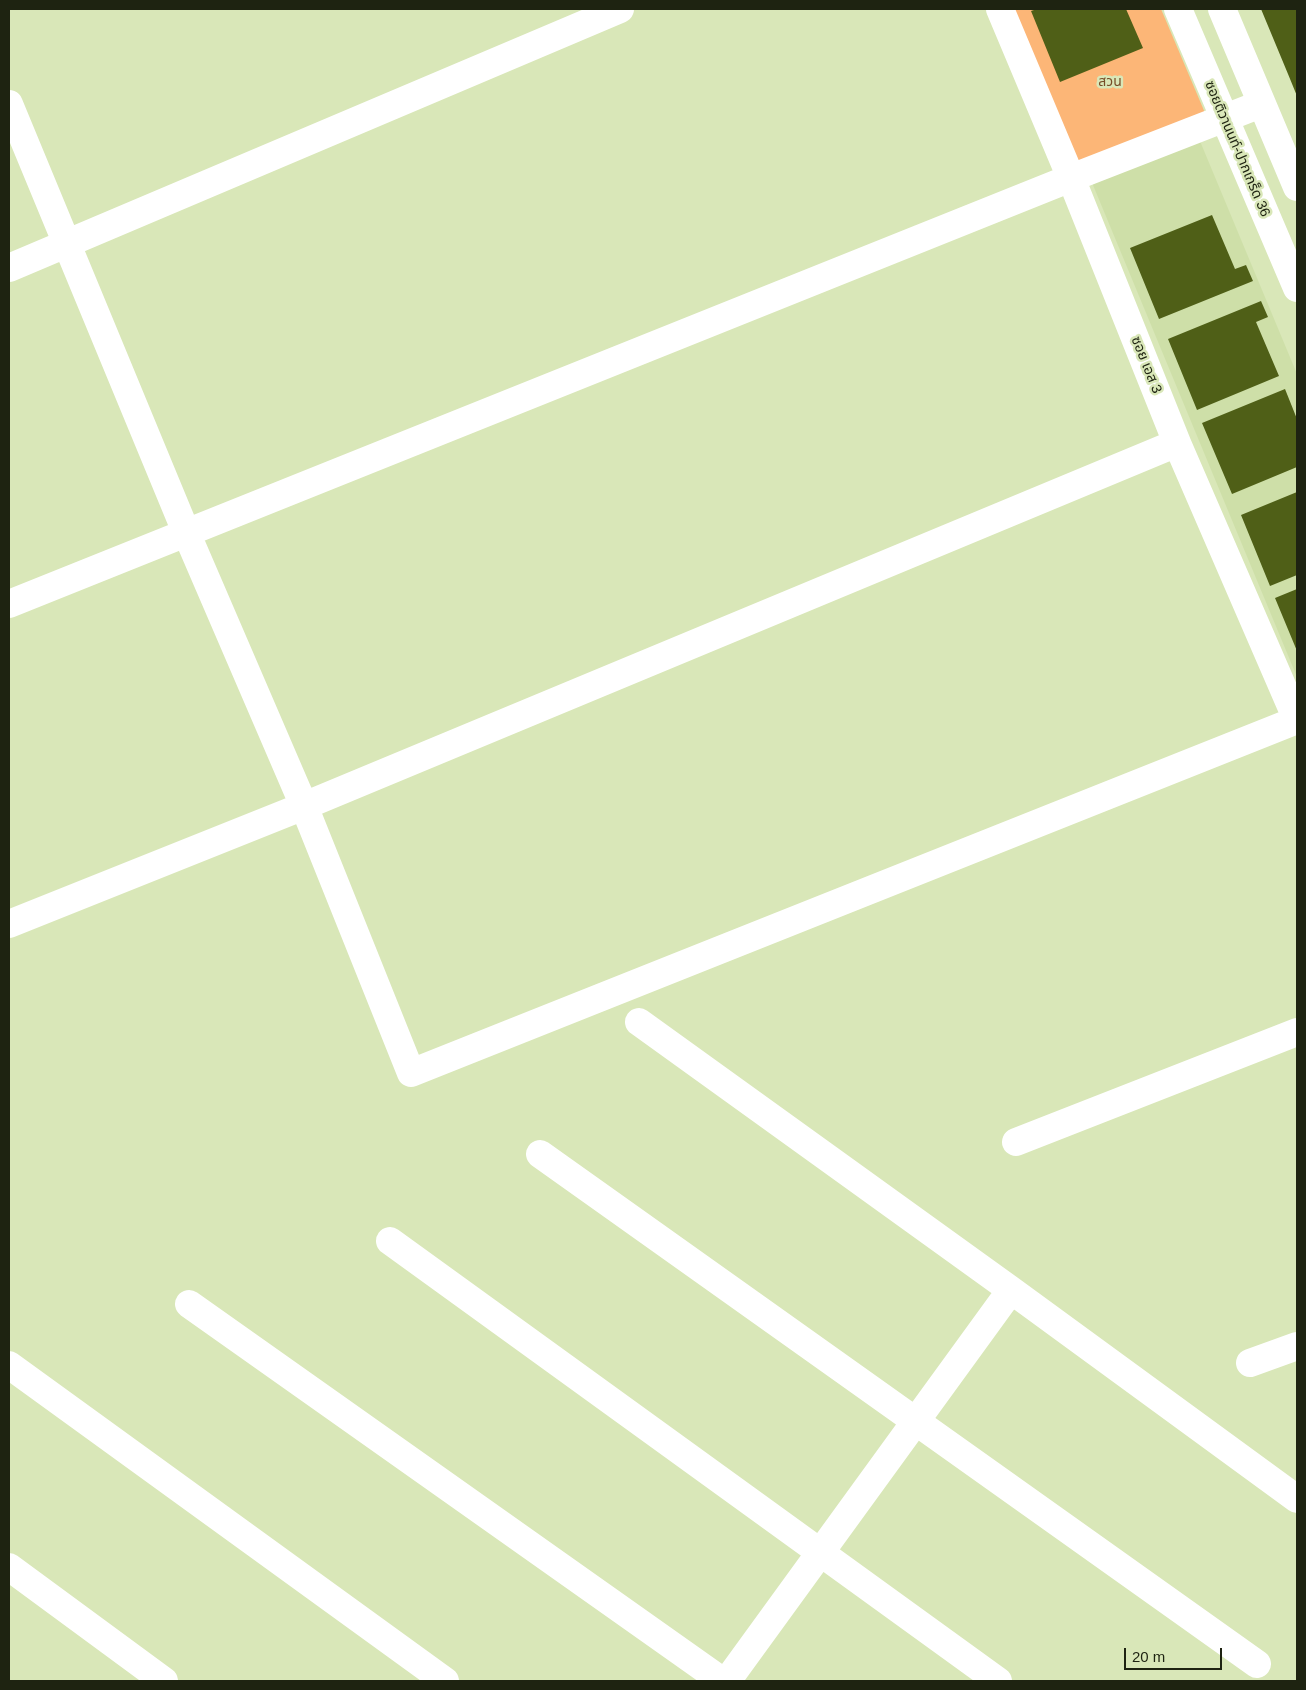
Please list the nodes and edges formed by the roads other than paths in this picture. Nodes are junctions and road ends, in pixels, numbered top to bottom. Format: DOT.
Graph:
graph roads {
  1 [pos="620,9"];
  2 [pos="1000,9"];
  3 [pos="1178,9"];
  4 [pos="1222,9"];
  5 [pos="9,104"];
  6 [pos="1261,104"];
  7 [pos="1224,118"];
  8 [pos="1070,178"];
  9 [pos="1297,187"];
  10 [pos="66,244"];
  11 [pos="9,268"];
  12 [pos="1297,288"];
  13 [pos="1177,443"];
  14 [pos="186,532"];
  15 [pos="9,604"];
  16 [pos="1297,720"];
  17 [pos="304,806"];
  18 [pos="9,924"];
  19 [pos="639,1022"];
  20 [pos="1297,1032"];
  21 [pos="1016,1142"];
  22 [pos="540,1154"];
  23 [pos="390,1241"];
  24 [pos="1011,1290"];
  25 [pos="189,1304"];
  26 [pos="1297,1346"];
  27 [pos="1250,1364"];
  28 [pos="9,1365"];
  29 [pos="915,1421"];
  30 [pos="1297,1499"];
  31 [pos="820,1552"];
  32 [pos="9,1567"];
  33 [pos="1257,1664"];
  34 [pos="164,1681"];
  35 [pos="445,1681"];
  36 [pos="722,1681"];
  37 [pos="727,1681"];
  38 [pos="998,1681"];
  1 -- 10 [label="street"];
  2 -- 8 [label="street, ซอย เอส 3"];
  3 -- 7 [label="street, ซอยติวานนท์-ปากเกร็ด 36"];
  4 -- 6 [label="street"];
  5 -- 10 [label="street"];
  6 -- 7 [label="street"];
  6 -- 9 [label="street"];
  7 -- 8 [label="street"];
  7 -- 12 [label="street, ซอยติวานนท์-ปากเกร็ด 36"];
  8 -- 13 [label="street, ซอย เอส 3"];
  8 -- 14 [label="street"];
  10 -- 11 [label="street"];
  10 -- 14 [label="street"];
  13 -- 16 [label="street, ซอย เอส 3"];
  13 -- 17 [label="street"];
  14 -- 15 [label="street"];
  14 -- 17 [label="street"];
  16 -- 17 [label="street"];
  17 -- 18 [label="street"];
  19 -- 24 [label="street"];
  20 -- 21 [label="street"];
  22 -- 29 [label="street"];
  23 -- 31 [label="street"];
  24 -- 29 [label="street"];
  24 -- 30 [label="street"];
  25 -- 36 [label="street"];
  26 -- 27 [label="street"];
  28 -- 35 [label="street"];
  29 -- 31 [label="street"];
  29 -- 33 [label="street"];
  31 -- 37 [label="street"];
  31 -- 38 [label="street"];
  32 -- 34 [label="street"];
}
